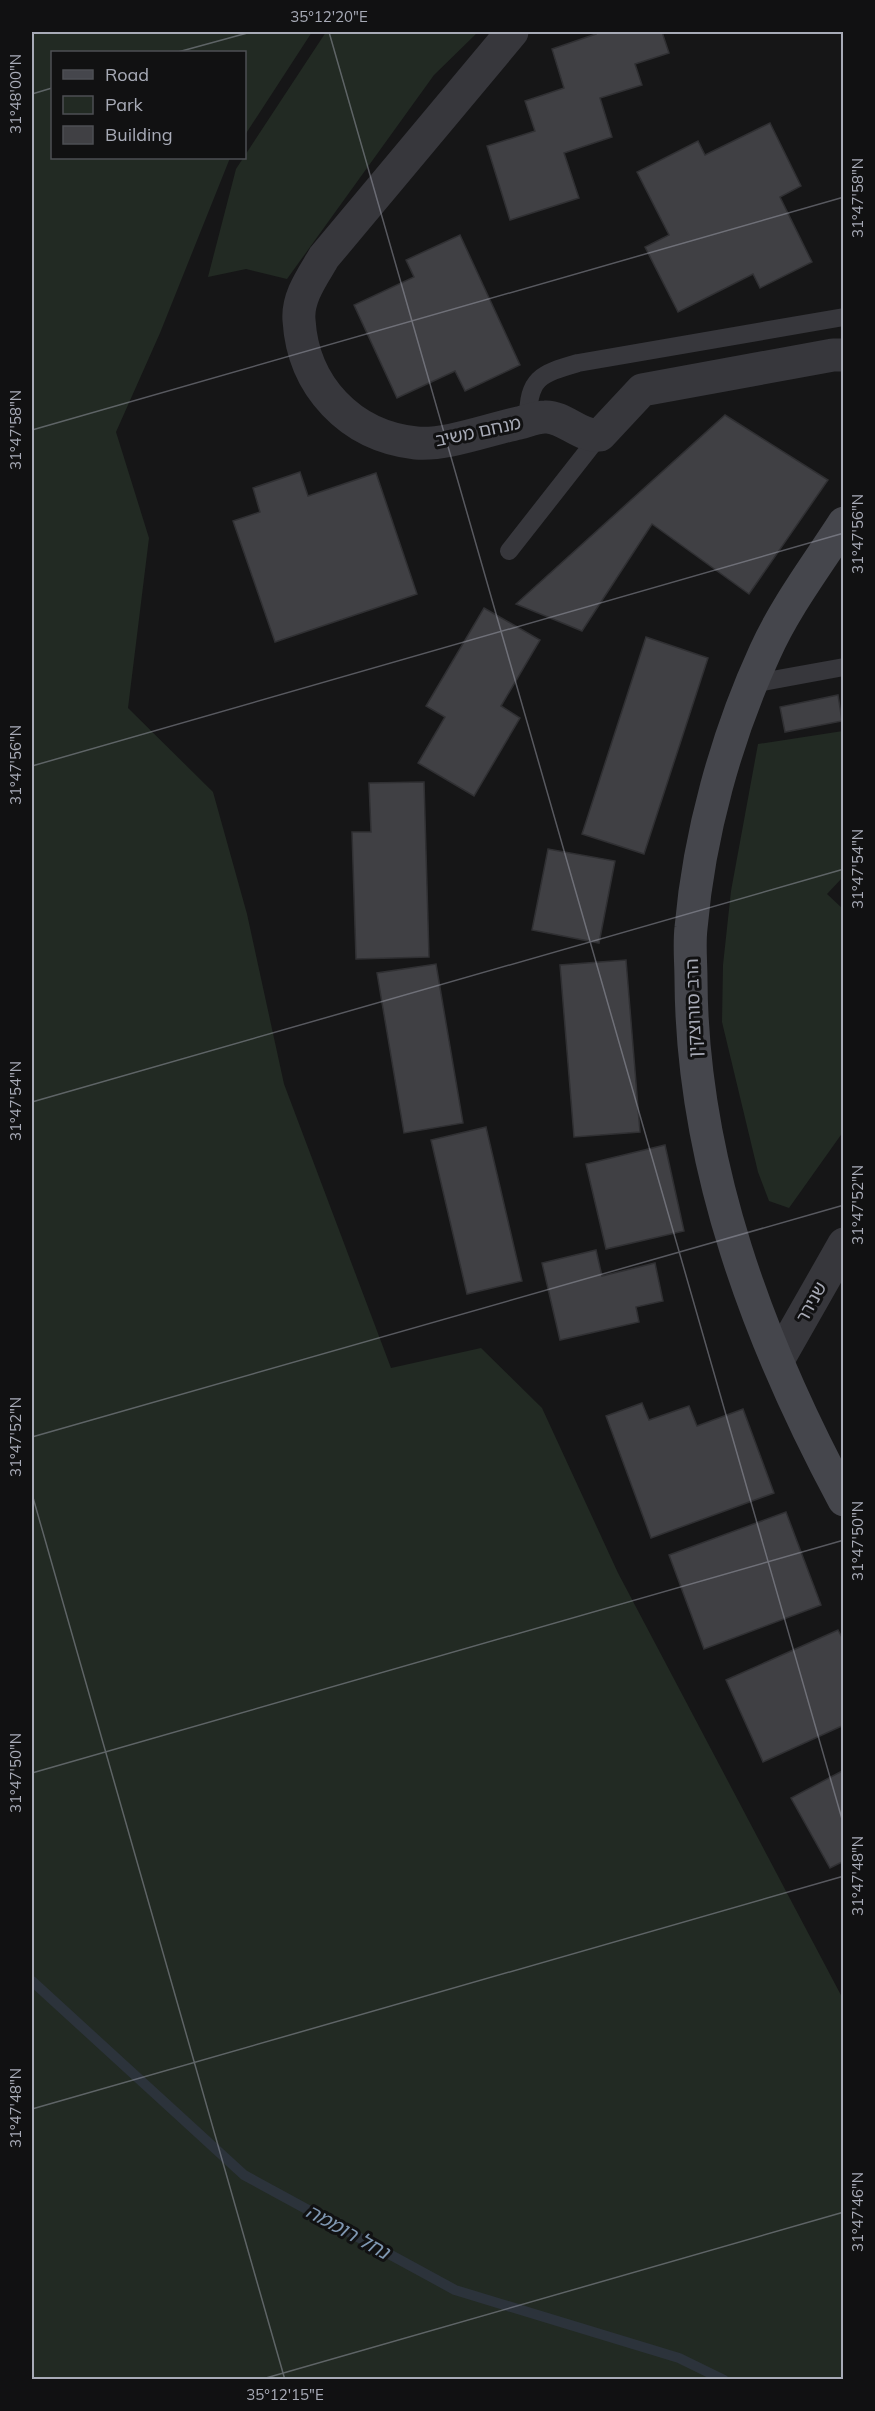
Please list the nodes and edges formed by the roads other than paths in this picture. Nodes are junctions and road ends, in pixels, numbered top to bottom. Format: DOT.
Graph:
graph roads {
  1 [pos="512,32"];
  2 [pos="843,317"];
  3 [pos="843,355"];
  4 [pos="528,420"];
  5 [pos="600,435"];
  6 [pos="843,523"];
  7 [pos="509,551"];
  8 [pos="843,667"];
  9 [pos="751,684"];
  10 [pos="843,1244"];
  11 [pos="778,1360"];
  12 [pos="843,1500"];
  1 -- 4 [label="street, מנחם משיב"];
  2 -- 4 [label="lane"];
  3 -- 5 [label="street"];
  4 -- 5 [label="street, מנחם משיב"];
  5 -- 7 [label="lane"];
  6 -- 9 [label="street, הרב סורוצקין"];
  8 -- 9 [label="lane"];
  9 -- 11 [label="street, הרב סורוצקין"];
  10 -- 11 [label="street, שנירר"];
  11 -- 12 [label="street, הרב סורוצקין"];
}
